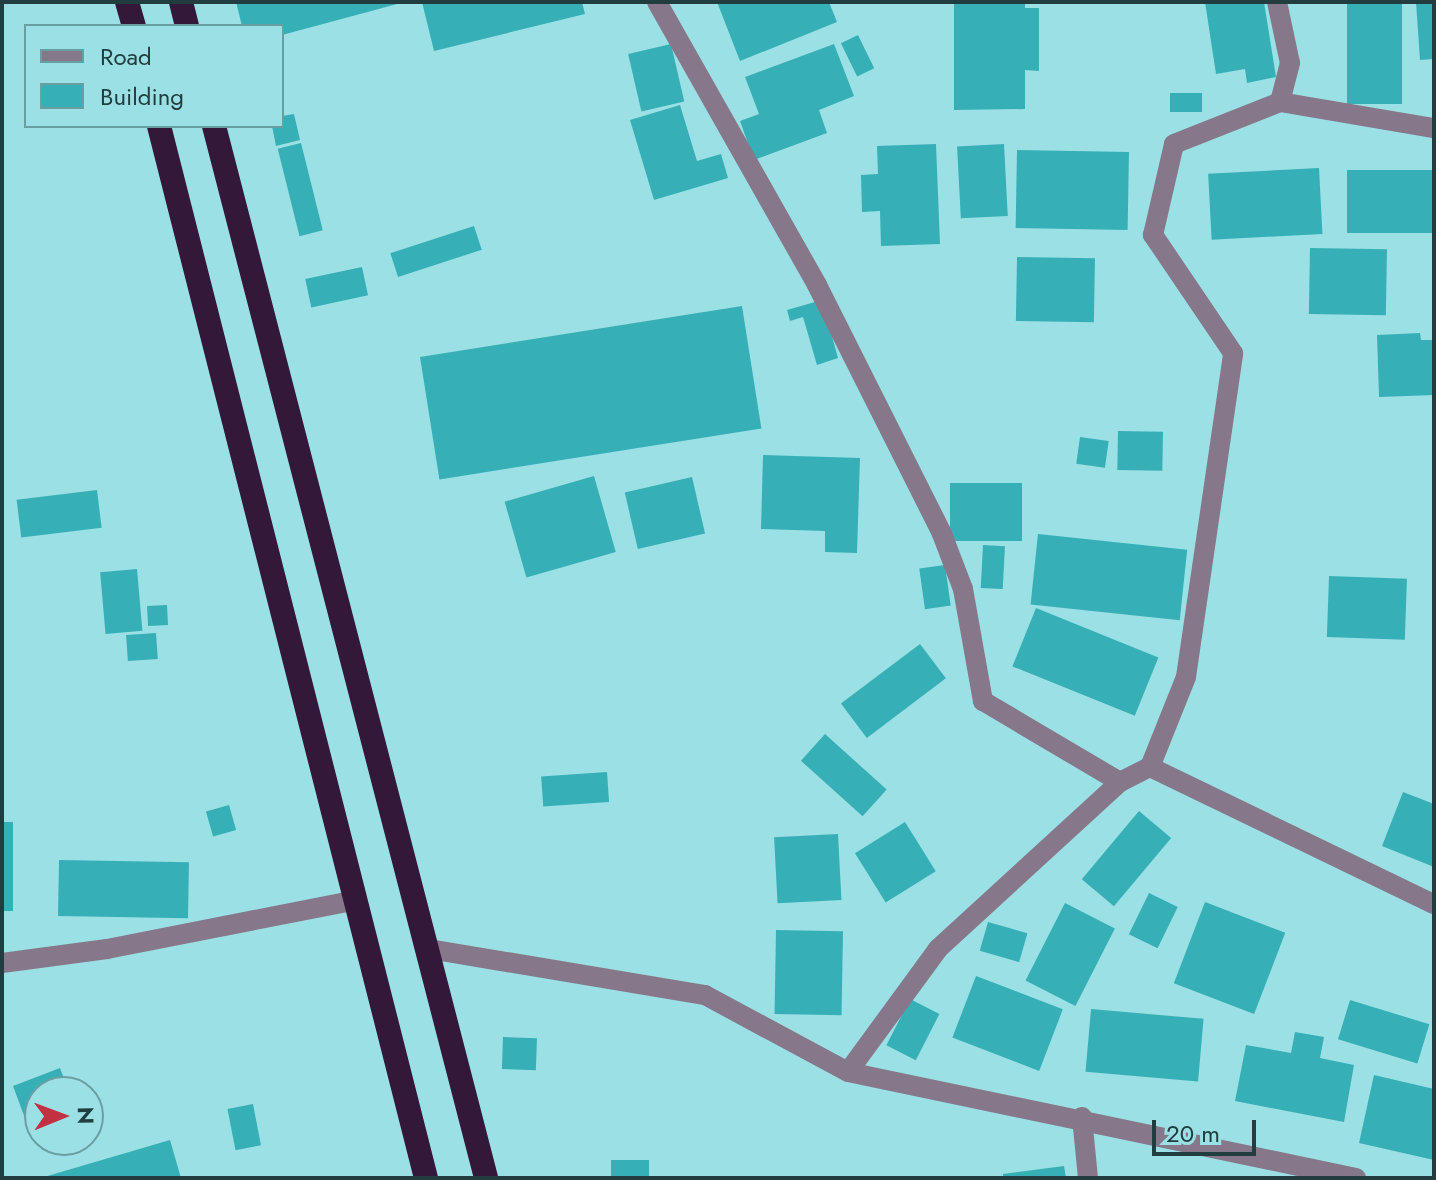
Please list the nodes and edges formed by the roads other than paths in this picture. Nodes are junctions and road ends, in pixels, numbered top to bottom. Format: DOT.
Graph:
graph roads {
  1 [pos="127,2"];
  2 [pos="181,2"];
  3 [pos="657,2"];
  4 [pos="1277,2"];
  5 [pos="133,24"];
  6 [pos="186,24"];
  7 [pos="1280,102"];
  8 [pos="160,128"];
  9 [pos="215,128"];
  10 [pos="1434,128"];
  11 [pos="1150,767"];
  12 [pos="1120,782"];
  13 [pos="356,900"];
  14 [pos="1434,904"];
  15 [pos="429,949"];
  16 [pos="2,963"];
  17 [pos="848,1072"];
  18 [pos="1082,1117"];
  19 [pos="426,1178"];
  20 [pos="486,1178"];
  21 [pos="1088,1178"];
  22 [pos="1356,1178"];
  1 -- 5 [label="highway"];
  2 -- 6 [label="highway"];
  3 -- 12 [label="street"];
  4 -- 7 [label="street"];
  7 -- 10 [label="street"];
  7 -- 11 [label="street"];
  8 -- 13 [label="highway"];
  9 -- 15 [label="highway"];
  11 -- 12 [label="street"];
  11 -- 14 [label="street"];
  12 -- 17 [label="street"];
  13 -- 16 [label="street"];
  13 -- 19 [label="highway"];
  15 -- 17 [label="street"];
  15 -- 20 [label="highway"];
  17 -- 18 [label="street"];
  18 -- 21 [label="street"];
  18 -- 22 [label="street"];
}
